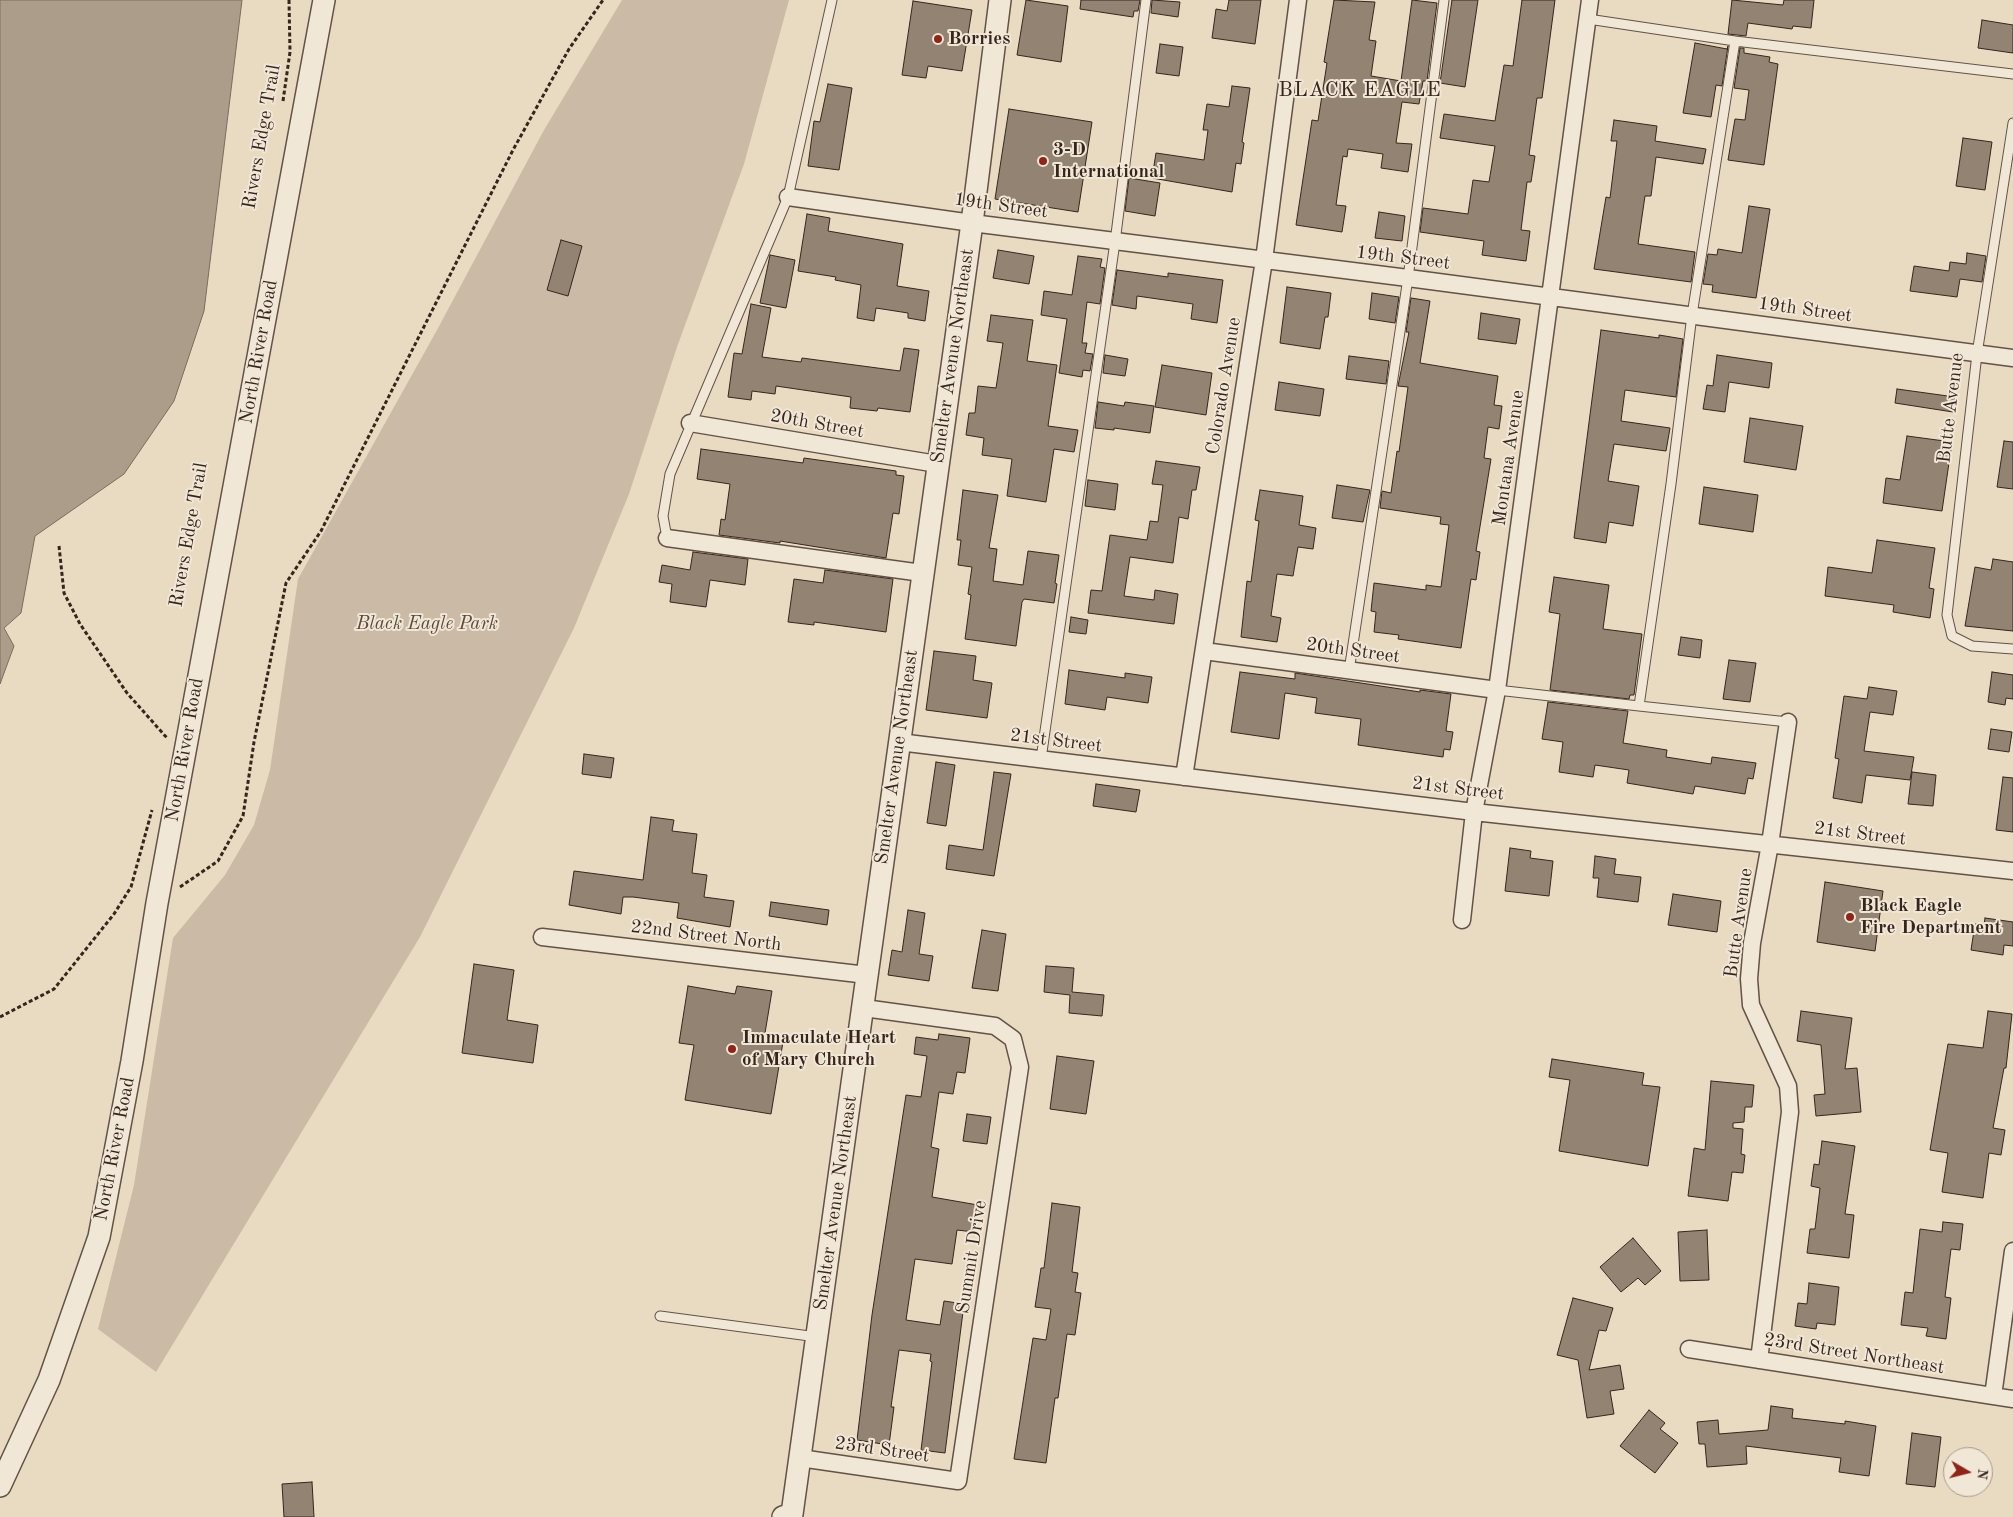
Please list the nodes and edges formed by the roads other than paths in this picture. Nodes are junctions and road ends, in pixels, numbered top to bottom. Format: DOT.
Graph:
graph roads {
  1 [pos="324,0"];
  2 [pos="832,0"];
  3 [pos="1000,0"];
  4 [pos="1146,0"];
  5 [pos="1298,0"];
  6 [pos="1444,0"];
  7 [pos="1590,0"];
  8 [pos="1588,19"];
  9 [pos="1735,41"];
  10 [pos="2013,74"];
  11 [pos="2013,124"];
  12 [pos="788,197"];
  13 [pos="972,223"];
  14 [pos="1115,242"];
  15 [pos="1264,260"];
  16 [pos="1408,278"];
  17 [pos="1551,298"];
  18 [pos="1692,315"];
  19 [pos="1977,354"];
  20 [pos="2013,358"];
  21 [pos="690,423"];
  22 [pos="937,464"];
  23 [pos="667,538"];
  24 [pos="922,573"];
  25 [pos="2013,649"];
  26 [pos="1204,651"];
  27 [pos="1349,671"];
  28 [pos="1497,690"];
  29 [pos="1639,706"];
  30 [pos="1788,722"];
  31 [pos="899,742"];
  32 [pos="1041,759"];
  33 [pos="1184,777"];
  34 [pos="1474,812"];
  35 [pos="1770,844"];
  36 [pos="2013,871"];
  37 [pos="1462,920"];
  38 [pos="542,937"];
  39 [pos="866,975"];
  40 [pos="864,1008"];
  41 [pos="2013,1251"];
  42 [pos="660,1316"];
  43 [pos="817,1337"];
  44 [pos="1689,1349"];
  45 [pos="1759,1360"];
  46 [pos="1993,1396"];
  47 [pos="2013,1399"];
  48 [pos="800,1458"];
  49 [pos="958,1481"];
  50 [pos="0,1486"];
  51 [pos="789,1516"];
  1 -- 50 [label="street, North River Road"];
  2 -- 12 [label="lane"];
  3 -- 13 [label="street, Smelter Avenue Northeast"];
  4 -- 14 [label="lane"];
  5 -- 15 [label="street, Colorado Avenue"];
  6 -- 16 [label="lane"];
  7 -- 8 [label="street, Montana Avenue"];
  8 -- 9 [label="lane"];
  8 -- 17 [label="street, Montana Avenue"];
  9 -- 10 [label="lane"];
  9 -- 18 [label="lane"];
  11 -- 19 [label="lane, Butte Avenue"];
  12 -- 13 [label="street, 19th Street"];
  12 -- 21 [label="lane"];
  13 -- 14 [label="street, 19th Street"];
  13 -- 22 [label="street, Smelter Avenue Northeast"];
  14 -- 15 [label="street, 19th Street"];
  14 -- 32 [label="lane"];
  15 -- 16 [label="street, 19th Street"];
  15 -- 26 [label="street, Colorado Avenue"];
  16 -- 17 [label="street, 19th Street"];
  16 -- 27 [label="lane"];
  17 -- 18 [label="street, 19th Street"];
  17 -- 28 [label="street, Montana Avenue"];
  18 -- 19 [label="street, 19th Street"];
  18 -- 29 [label="lane"];
  19 -- 20 [label="street, 19th Street"];
  19 -- 25 [label="lane, Butte Avenue"];
  21 -- 22 [label="street, 20th Street"];
  21 -- 23 [label="lane"];
  22 -- 24 [label="street, Smelter Avenue Northeast"];
  23 -- 24 [label="street"];
  24 -- 31 [label="street, Smelter Avenue Northeast"];
  26 -- 27 [label="street, 20th Street"];
  26 -- 33 [label="street, Colorado Avenue"];
  27 -- 28 [label="street, 20th Street"];
  28 -- 29 [label="lane"];
  28 -- 34 [label="street, Montana Avenue"];
  29 -- 30 [label="lane"];
  30 -- 35 [label="street, Butte Avenue"];
  31 -- 32 [label="street, 21st Street"];
  31 -- 39 [label="street, Smelter Avenue Northeast"];
  32 -- 33 [label="street, 21st Street"];
  33 -- 34 [label="street, 21st Street"];
  34 -- 35 [label="street, 21st Street"];
  34 -- 37 [label="street, Montana Avenue"];
  35 -- 36 [label="street, 21st Street"];
  35 -- 45 [label="street, Butte Avenue"];
  38 -- 39 [label="street, 22nd Street North"];
  39 -- 40 [label="street, Smelter Avenue Northeast"];
  40 -- 43 [label="street, Smelter Avenue Northeast"];
  40 -- 49 [label="street, Summit Drive"];
  41 -- 46 [label="street"];
  42 -- 43 [label="lane"];
  43 -- 48 [label="street, Smelter Avenue Northeast"];
  44 -- 45 [label="street, 23rd Street Northeast"];
  45 -- 46 [label="street, 23rd Street Northeast"];
  46 -- 47 [label="street, 23rd Street Northeast"];
  48 -- 49 [label="street, 23rd Street"];
  48 -- 51 [label="street, Smelter Avenue Northeast"];
}
